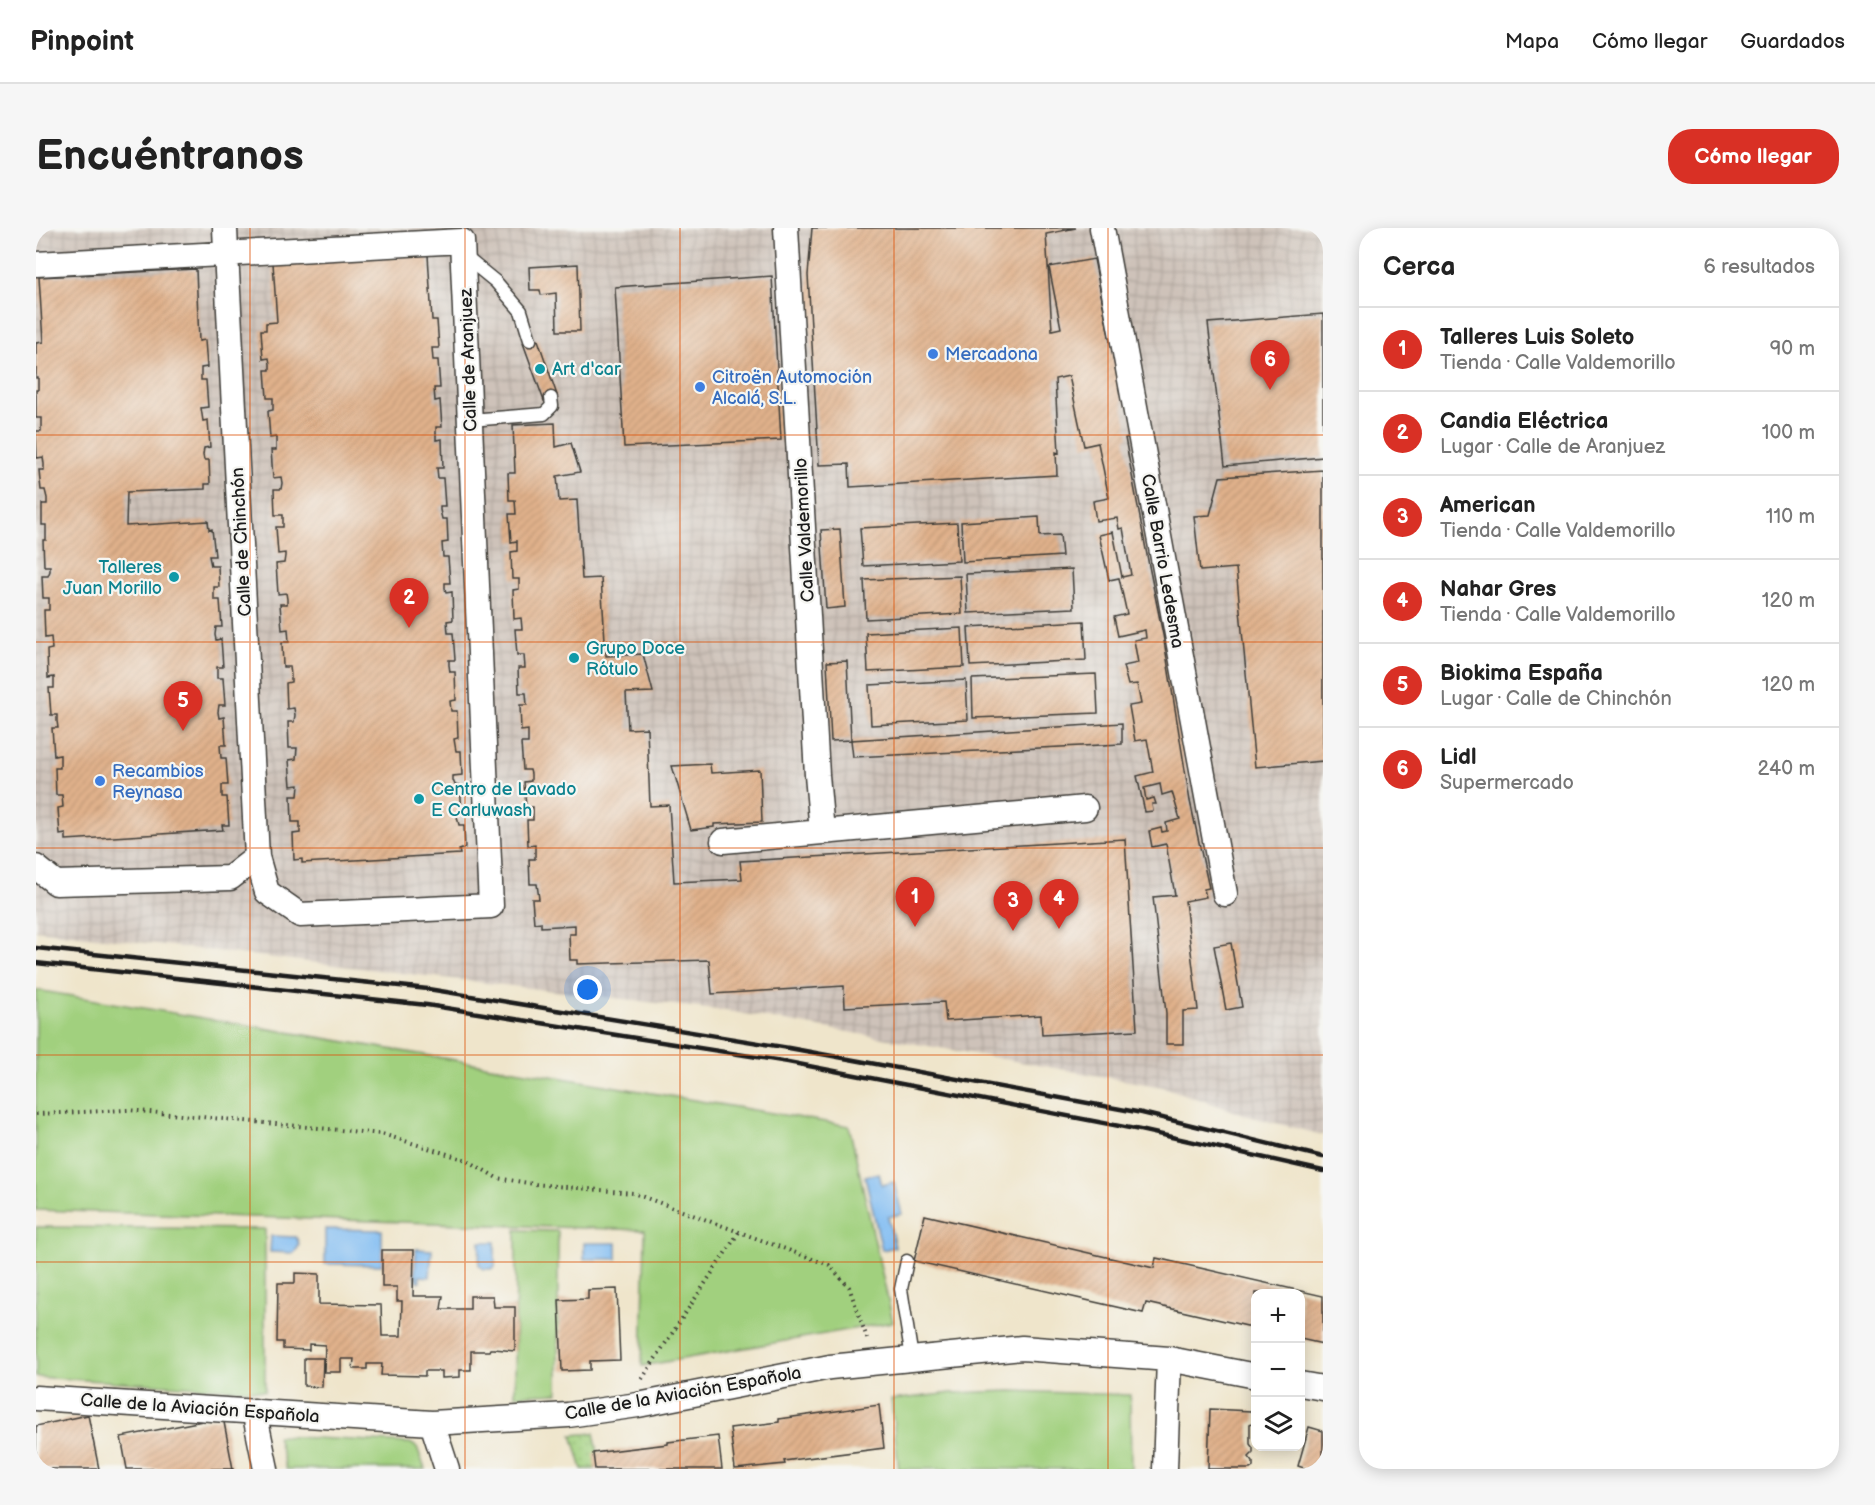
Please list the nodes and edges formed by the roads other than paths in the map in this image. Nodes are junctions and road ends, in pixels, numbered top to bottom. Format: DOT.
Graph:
graph roads {
  1 [pos="225,228"];
  2 [pos="786,228"];
  3 [pos="1102,228"];
  4 [pos="226,252"];
  5 [pos="463,255"];
  6 [pos="36,264"];
  7 [pos="530,340"];
  8 [pos="550,398"];
  9 [pos="470,420"];
  10 [pos="1085,808"];
  11 [pos="822,832"];
  12 [pos="723,841"];
  13 [pos="257,856"];
  14 [pos="36,867"];
  15 [pos="1225,894"];
  16 [pos="491,906"];
  17 [pos="907,1261"];
  18 [pos="912,1358"];
  19 [pos="1169,1359"];
  20 [pos="1251,1375"];
  21 [pos="1305,1385"];
  22 [pos="1323,1388"];
  23 [pos="36,1398"];
  24 [pos="254,1411"];
  25 [pos="432,1423"];
  26 [pos="266,1469"];
  27 [pos="447,1469"];
  28 [pos="1165,1469"];
  1 -- 4 [label="street, Calle de Chinchón"];
  2 -- 11 [label="street, Calle Valdemorillo"];
  3 -- 15 [label="street, Calle Barrio Ledesma"];
  4 -- 5 [label="street"];
  4 -- 6 [label="street"];
  4 -- 13 [label="street, Calle de Chinchón"];
  5 -- 7 [label="lane"];
  5 -- 9 [label="street, Calle de Aranjuez"];
  8 -- 9 [label="lane"];
  9 -- 16 [label="street, Calle de Aranjuez"];
  10 -- 11 [label="street"];
  11 -- 12 [label="street"];
  13 -- 14 [label="street"];
  13 -- 16 [label="street, Calle de Chinchón"];
  17 -- 18 [label="lane"];
  18 -- 19 [label="street, Calle de la Aviación Española"];
  18 -- 25 [label="street, Calle de la Aviación Española"];
  19 -- 20 [label="street, Calle de la Aviación Española"];
  19 -- 28 [label="street"];
  21 -- 22 [label="street"];
  23 -- 24 [label="street, Calle de la Aviación Española"];
  24 -- 25 [label="street, Calle de la Aviación Española"];
  24 -- 26 [label="street"];
  25 -- 27 [label="street"];
}
